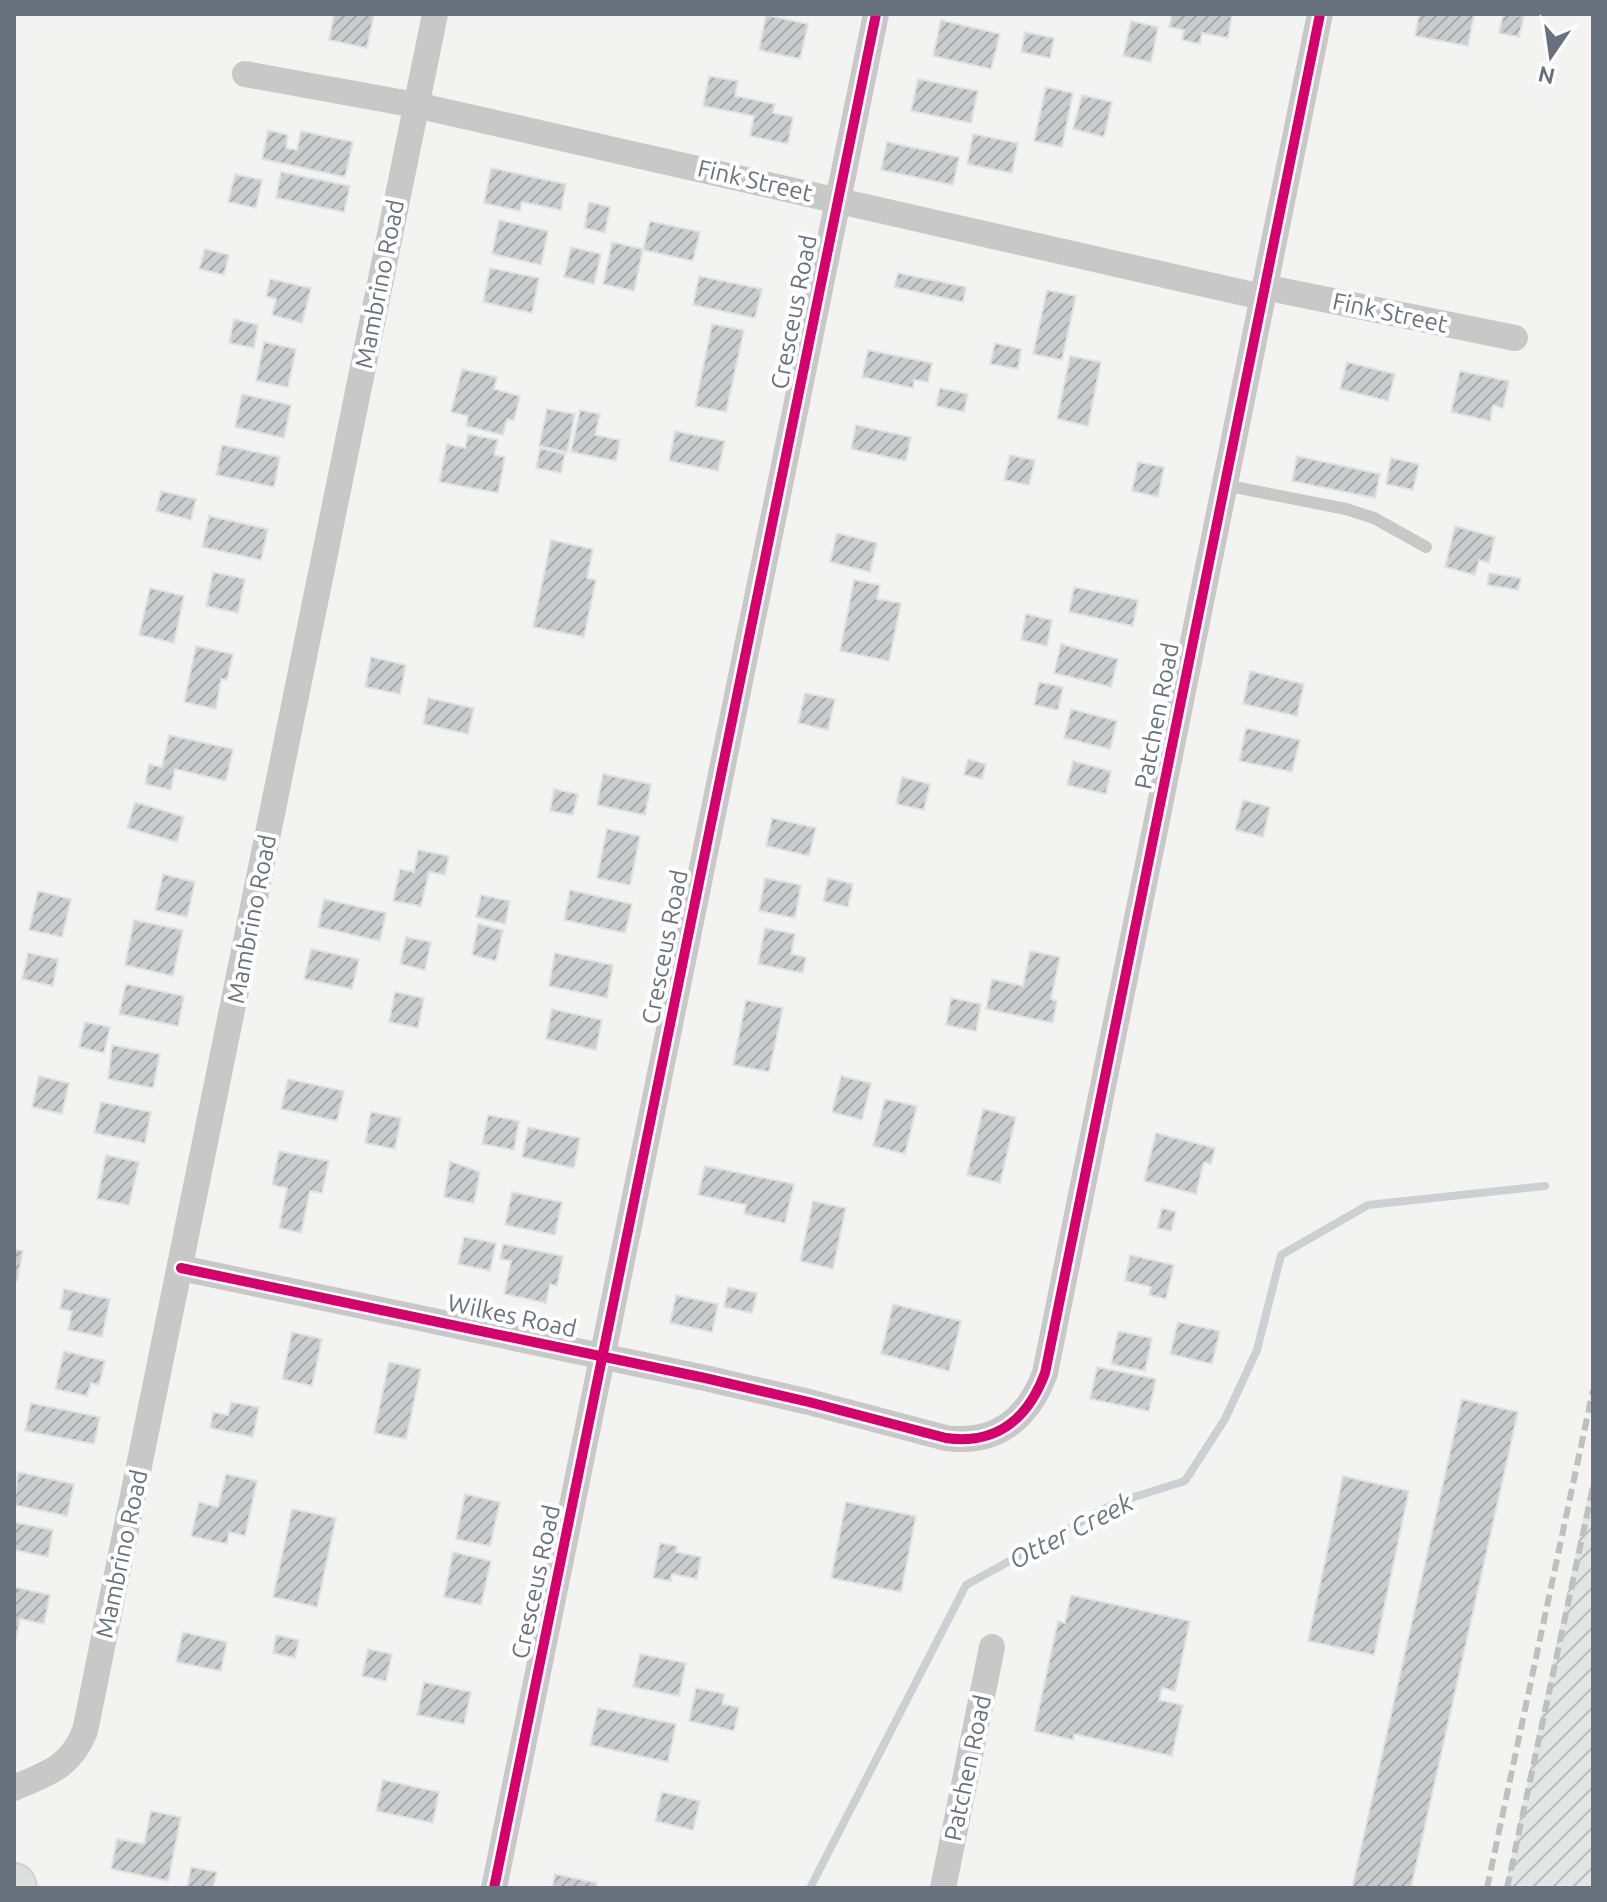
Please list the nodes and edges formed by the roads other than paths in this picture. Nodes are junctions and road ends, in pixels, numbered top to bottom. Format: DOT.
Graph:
graph roads {
  1 [pos="435,14"];
  2 [pos="876,14"];
  3 [pos="1320,14"];
  4 [pos="245,74"];
  5 [pos="416,105"];
  6 [pos="837,200"];
  7 [pos="1263,292"];
  8 [pos="1515,338"];
  9 [pos="1224,485"];
  10 [pos="1426,547"];
  11 [pos="181,1268"];
  12 [pos="603,1356"];
  13 [pos="1016,1419"];
  14 [pos="992,1647"];
  15 [pos="14,1788"];
  16 [pos="494,1888"];
  17 [pos="943,1888"];
  1 -- 5 [label="street, Mambrino Road"];
  2 -- 6 [label="street, Cresceus Road"];
  3 -- 7 [label="street, Patchen Road"];
  4 -- 5 [label="street, Fink Street"];
  5 -- 6 [label="street, Fink Street"];
  5 -- 11 [label="street, Mambrino Road"];
  6 -- 7 [label="street, Fink Street"];
  6 -- 12 [label="street, Cresceus Road"];
  7 -- 8 [label="street, Fink Street"];
  7 -- 9 [label="street, Patchen Road"];
  9 -- 10 [label="lane"];
  9 -- 13 [label="street, Patchen Road"];
  11 -- 12 [label="street, Wilkes Road"];
  11 -- 15 [label="street, Mambrino Road"];
  12 -- 13 [label="street, Wilkes Road"];
  12 -- 16 [label="street, Cresceus Road"];
  14 -- 17 [label="street, Patchen Road"];
}
